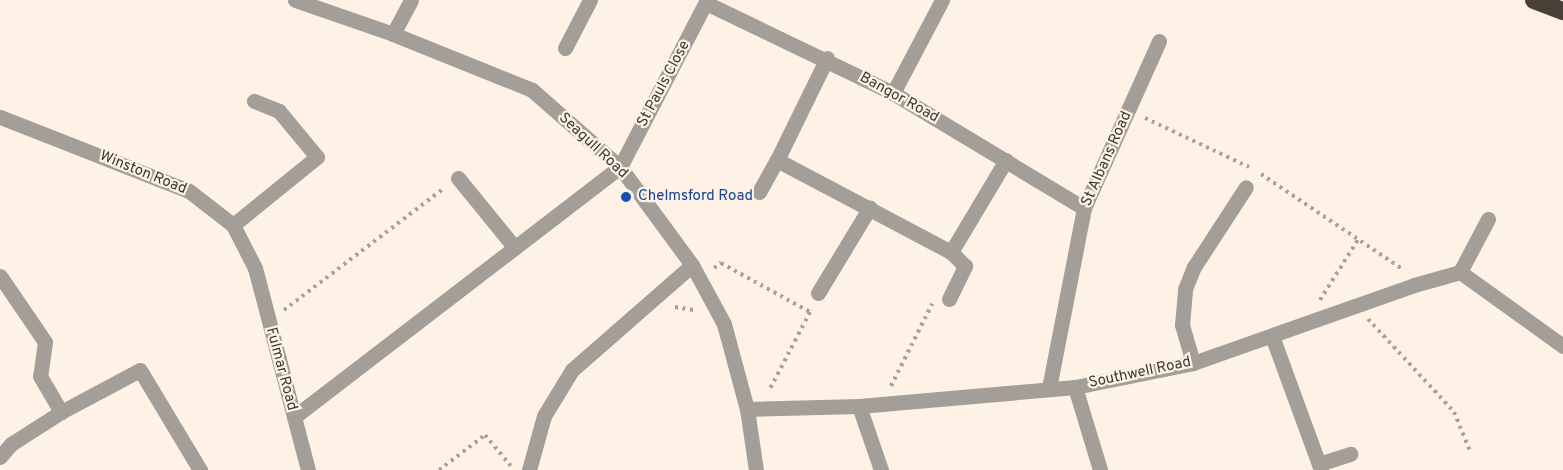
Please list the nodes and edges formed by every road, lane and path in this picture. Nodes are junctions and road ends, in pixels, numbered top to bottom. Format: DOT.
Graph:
graph roads {
  1 [pos="295,0"];
  2 [pos="411,0"];
  3 [pos="590,0"];
  4 [pos="942,0"];
  5 [pos="1534,0"];
  6 [pos="707,1"];
  7 [pos="1563,11"];
  8 [pos="393,34"];
  9 [pos="1159,41"];
  10 [pos="565,48"];
  11 [pos="827,58"];
  12 [pos="893,93"];
  13 [pos="254,101"];
  14 [pos="1128,109"];
  15 [pos="0,117"];
  16 [pos="777,160"];
  17 [pos="1006,160"];
  18 [pos="620,167"];
  19 [pos="458,178"];
  20 [pos="1246,187"];
  21 [pos="759,192"];
  22 [pos="870,207"];
  23 [pos="1084,208"];
  24 [pos="1488,219"];
  25 [pos="233,225"];
  26 [pos="1359,238"];
  27 [pos="515,248"];
  28 [pos="951,252"];
  29 [pos="255,268"];
  30 [pos="695,271"];
  31 [pos="1460,272"];
  32 [pos="0,276"];
  33 [pos="1414,285"];
  34 [pos="818,293"];
  35 [pos="943,296"];
  36 [pos="1355,306"];
  37 [pos="667,311"];
  38 [pos="701,313"];
  39 [pos="1323,317"];
  40 [pos="268,322"];
  41 [pos="1272,336"];
  42 [pos="1563,346"];
  43 [pos="1193,363"];
  44 [pos="1075,387"];
  45 [pos="1050,388"];
  46 [pos="885,404"];
  47 [pos="859,406"];
  48 [pos="753,408"];
  49 [pos="61,412"];
  50 [pos="294,417"];
  51 [pos="1470,451"];
  52 [pos="1350,453"];
  53 [pos="0,457"];
  54 [pos="1320,467"];
  55 [pos="200,470"];
  56 [pos="308,470"];
  57 [pos="439,470"];
  58 [pos="518,470"];
  59 [pos="529,470"];
  60 [pos="756,470"];
  61 [pos="881,470"];
  62 [pos="1100,470"];
  1 -- 8 [label="street, Seagull Road"];
  2 -- 8 [label="street"];
  3 -- 10 [label="street"];
  4 -- 12 [label="street"];
  5 -- 7 [label="highway"];
  6 -- 11 [label="street, Bangor Road"];
  6 -- 18 [label="street, St Pauls Close"];
  8 -- 18 [label="street, Seagull Road"];
  9 -- 14 [label="street, St Albans Road"];
  11 -- 12 [label="street, Bangor Road"];
  11 -- 16 [label="street"];
  12 -- 17 [label="street, Bangor Road"];
  13 -- 25 [label="street"];
  14 -- 23 [label="street, St Albans Road"];
  14 -- 26 [label="path"];
  15 -- 25 [label="street, Winston Road"];
  16 -- 21 [label="street"];
  16 -- 22 [label="street"];
  17 -- 23 [label="street, Bangor Road"];
  17 -- 28 [label="street"];
  18 -- 27 [label="street"];
  18 -- 30 [label="street, Seagull Road"];
  19 -- 27 [label="street"];
  19 -- 40 [label="path"];
  20 -- 43 [label="street"];
  22 -- 28 [label="street"];
  22 -- 34 [label="street"];
  23 -- 45 [label="street, St Albans Road"];
  24 -- 31 [label="street"];
  25 -- 29 [label="street, Winston Road"];
  26 -- 33 [label="path"];
  26 -- 39 [label="path"];
  27 -- 50 [label="street"];
  28 -- 35 [label="street"];
  29 -- 40 [label="street, Fulmar Road"];
  30 -- 48 [label="street, Seagull Road"];
  30 -- 48 [label="path"];
  30 -- 59 [label="street"];
  31 -- 33 [label="street, Southwell Road"];
  31 -- 42 [label="street"];
  32 -- 49 [label="street"];
  33 -- 36 [label="street, Southwell Road"];
  35 -- 46 [label="path"];
  36 -- 39 [label="street, Southwell Road"];
  36 -- 51 [label="path"];
  37 -- 38 [label="path"];
  39 -- 41 [label="street, Southwell Road"];
  40 -- 50 [label="street, Fulmar Road"];
  41 -- 43 [label="street, Southwell Road"];
  41 -- 54 [label="street"];
  43 -- 44 [label="street, Southwell Road"];
  44 -- 45 [label="street, Southwell Road"];
  44 -- 62 [label="street"];
  45 -- 46 [label="street, Southwell Road"];
  46 -- 47 [label="street, Southwell Road"];
  47 -- 48 [label="street, Southwell Road"];
  47 -- 61 [label="street"];
  48 -- 60 [label="street, Seagull Road"];
  49 -- 53 [label="street"];
  49 -- 55 [label="street"];
  50 -- 56 [label="street, Fulmar Road"];
  52 -- 54 [label="street"];
  57 -- 58 [label="path"];
}
